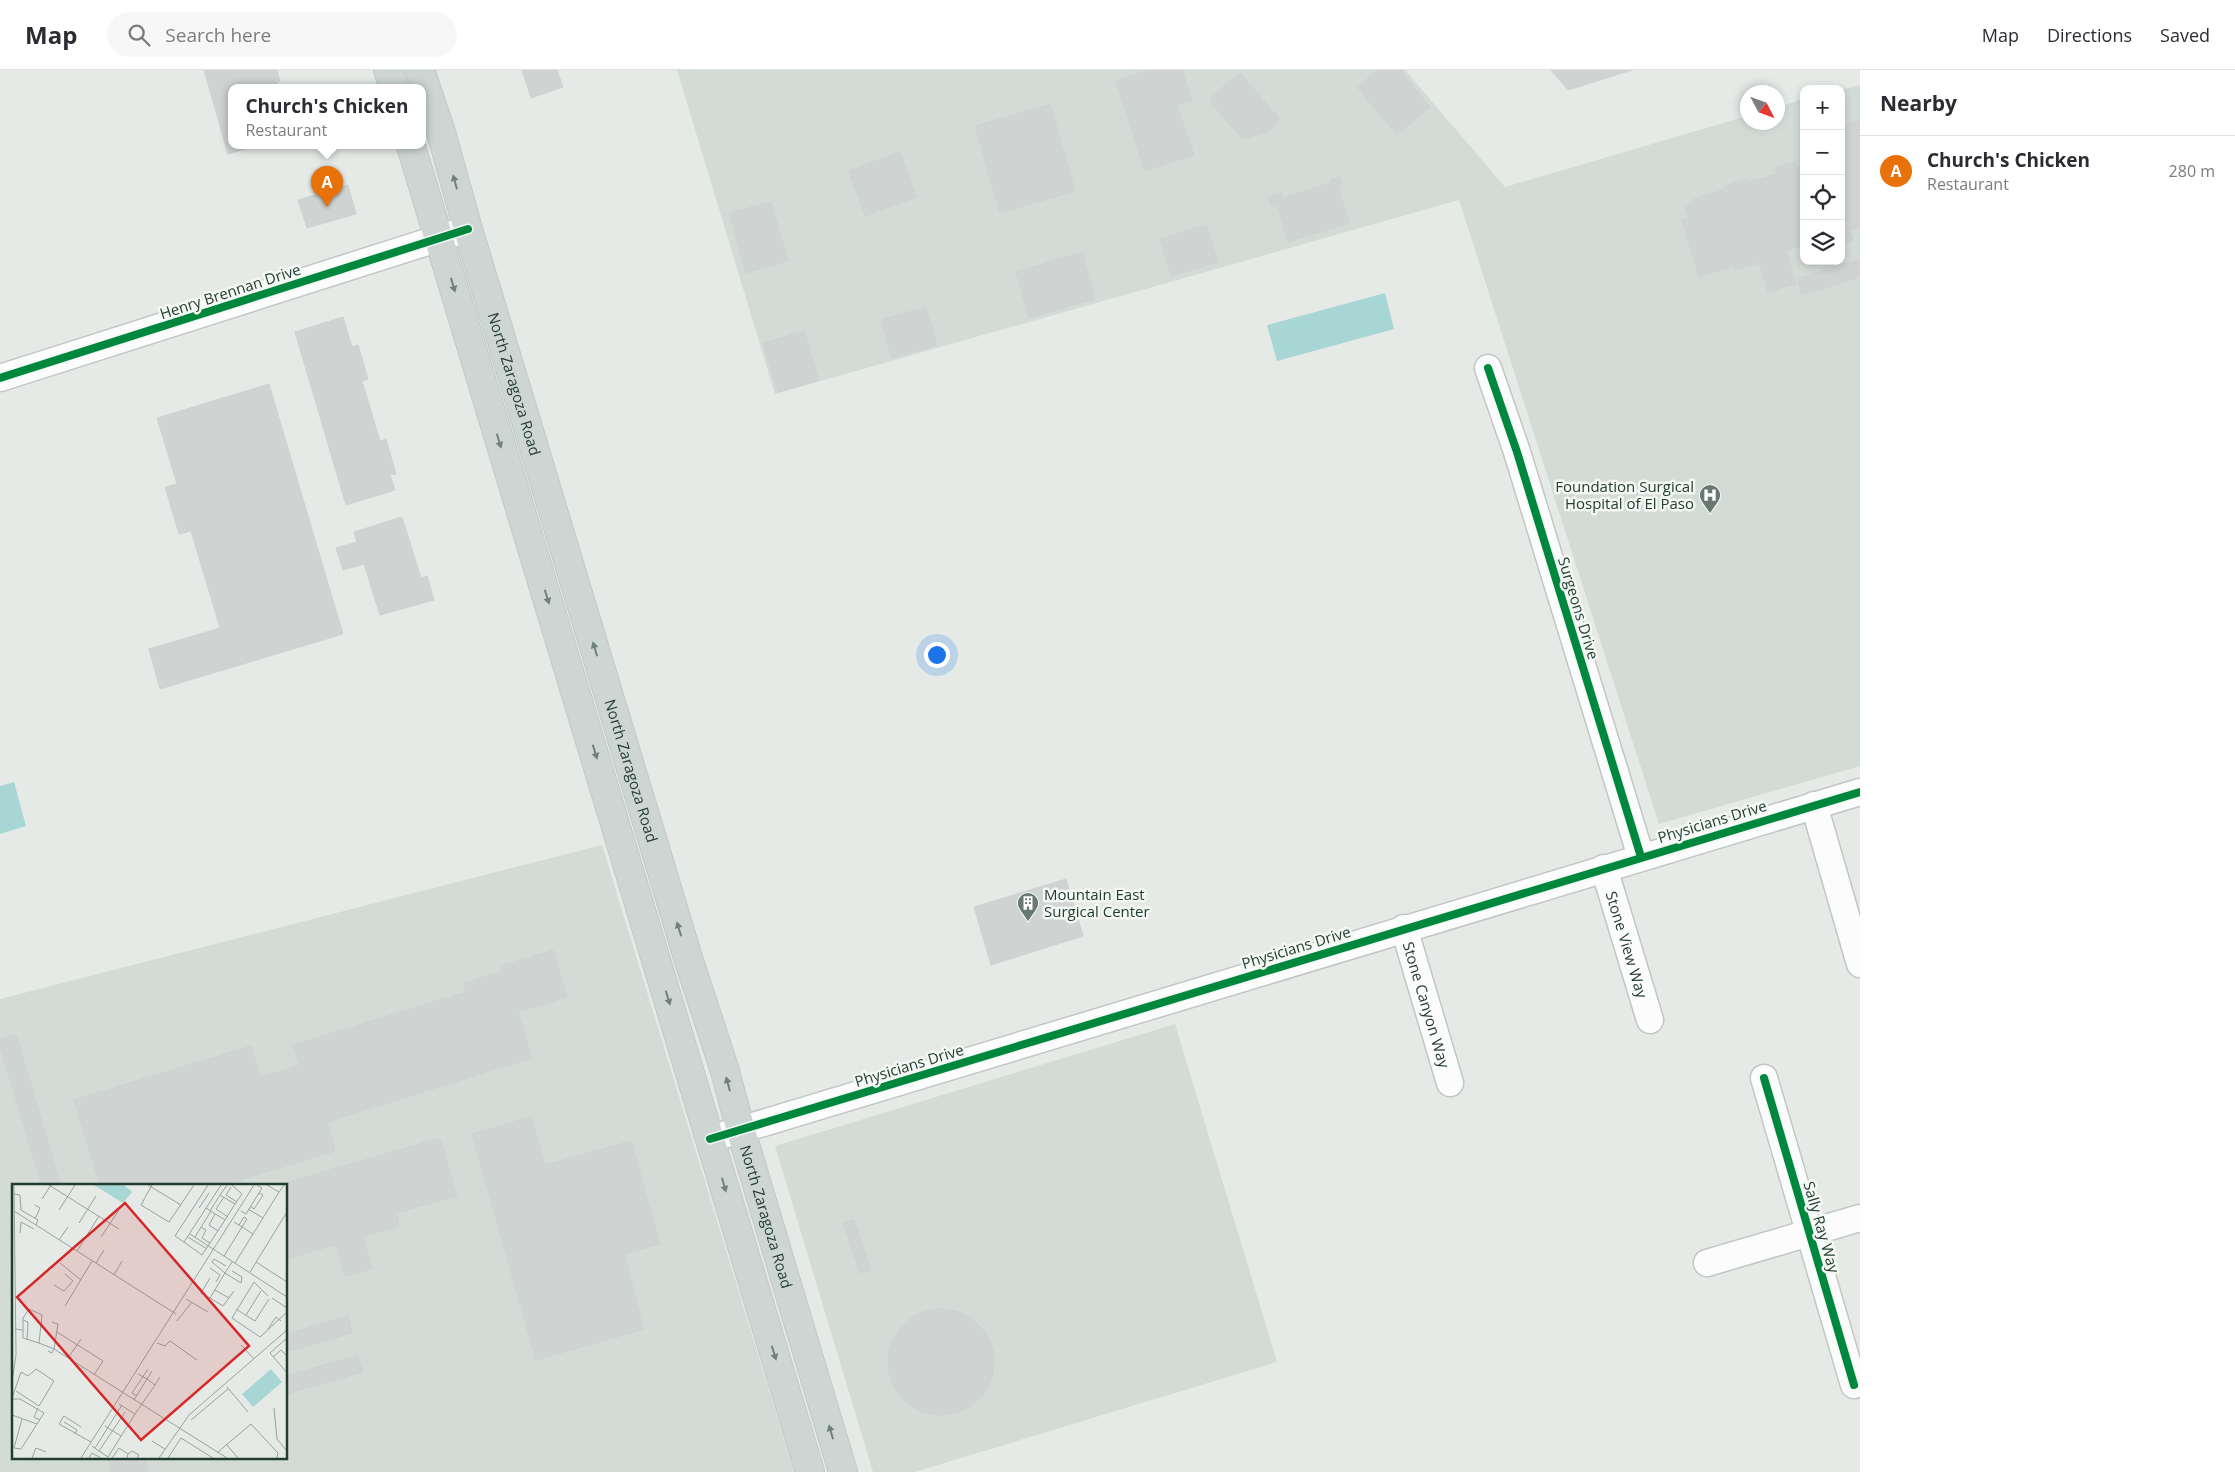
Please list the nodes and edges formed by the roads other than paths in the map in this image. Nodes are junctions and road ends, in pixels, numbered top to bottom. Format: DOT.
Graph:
graph roads {
  1 [pos="388,70"];
  2 [pos="420,70"];
  3 [pos="393,84"];
  4 [pos="425,84"];
  5 [pos="426,88"];
  6 [pos="412,149"];
  7 [pos="468,229"];
  8 [pos="439,239"];
  9 [pos="1488,368"];
  10 [pos="0,378"];
  11 [pos="563,647"];
  12 [pos="610,696"];
  13 [pos="1860,792"];
  14 [pos="1814,805"];
  15 [pos="1641,857"];
  16 [pos="1604,868"];
  17 [pos="1404,928"];
  18 [pos="1860,964"];
  19 [pos="1650,1020"];
  20 [pos="1764,1078"];
  21 [pos="1450,1083"];
  22 [pos="740,1131"];
  23 [pos="710,1138"];
  24 [pos="1860,1218"];
  25 [pos="1809,1233"];
  26 [pos="1707,1263"];
  27 [pos="759,1307"];
  28 [pos="1854,1385"];
  29 [pos="819,1392"];
  30 [pos="810,1472"];
  31 [pos="843,1472"];
  1 -- 3 [label="main road"];
  4 -- 2 [label="main road, North Zaragoza Road, one-way"];
  7 -- 5 [label="main road, North Zaragoza Road, one-way"];
  6 -- 8 [label="main road, North Zaragoza Road"];
  7 -- 8 [label="street, Henry Brennan Drive"];
  12 -- 7 [label="main road, North Zaragoza Road, one-way"];
  8 -- 10 [label="street, Henry Brennan Drive"];
  8 -- 11 [label="main road, North Zaragoza Road, one-way"];
  9 -- 15 [label="street, Surgeons Drive"];
  11 -- 12 [label="main road"];
  11 -- 23 [label="main road, North Zaragoza Road, one-way"];
  22 -- 12 [label="main road, North Zaragoza Road, one-way"];
  13 -- 14 [label="street, Physicians Drive"];
  14 -- 15 [label="street, Physicians Drive"];
  14 -- 18 [label="street"];
  15 -- 16 [label="street, Physicians Drive"];
  16 -- 17 [label="street, Physicians Drive"];
  16 -- 19 [label="street, Stone View Way"];
  17 -- 21 [label="street, Stone Canyon Way"];
  17 -- 22 [label="street, Physicians Drive"];
  20 -- 25 [label="street, Sally Ray Way"];
  22 -- 23 [label="street, Physicians Drive"];
  22 -- 29 [label="main road, North Zaragoza Road"];
  23 -- 27 [label="main road, North Zaragoza Road, one-way"];
  24 -- 25 [label="street"];
  25 -- 26 [label="street"];
  25 -- 28 [label="street, Sally Ray Way"];
  27 -- 29 [label="main road"];
  27 -- 30 [label="main road, North Zaragoza Road, one-way"];
  31 -- 29 [label="main road, North Zaragoza Road, one-way"];
}
